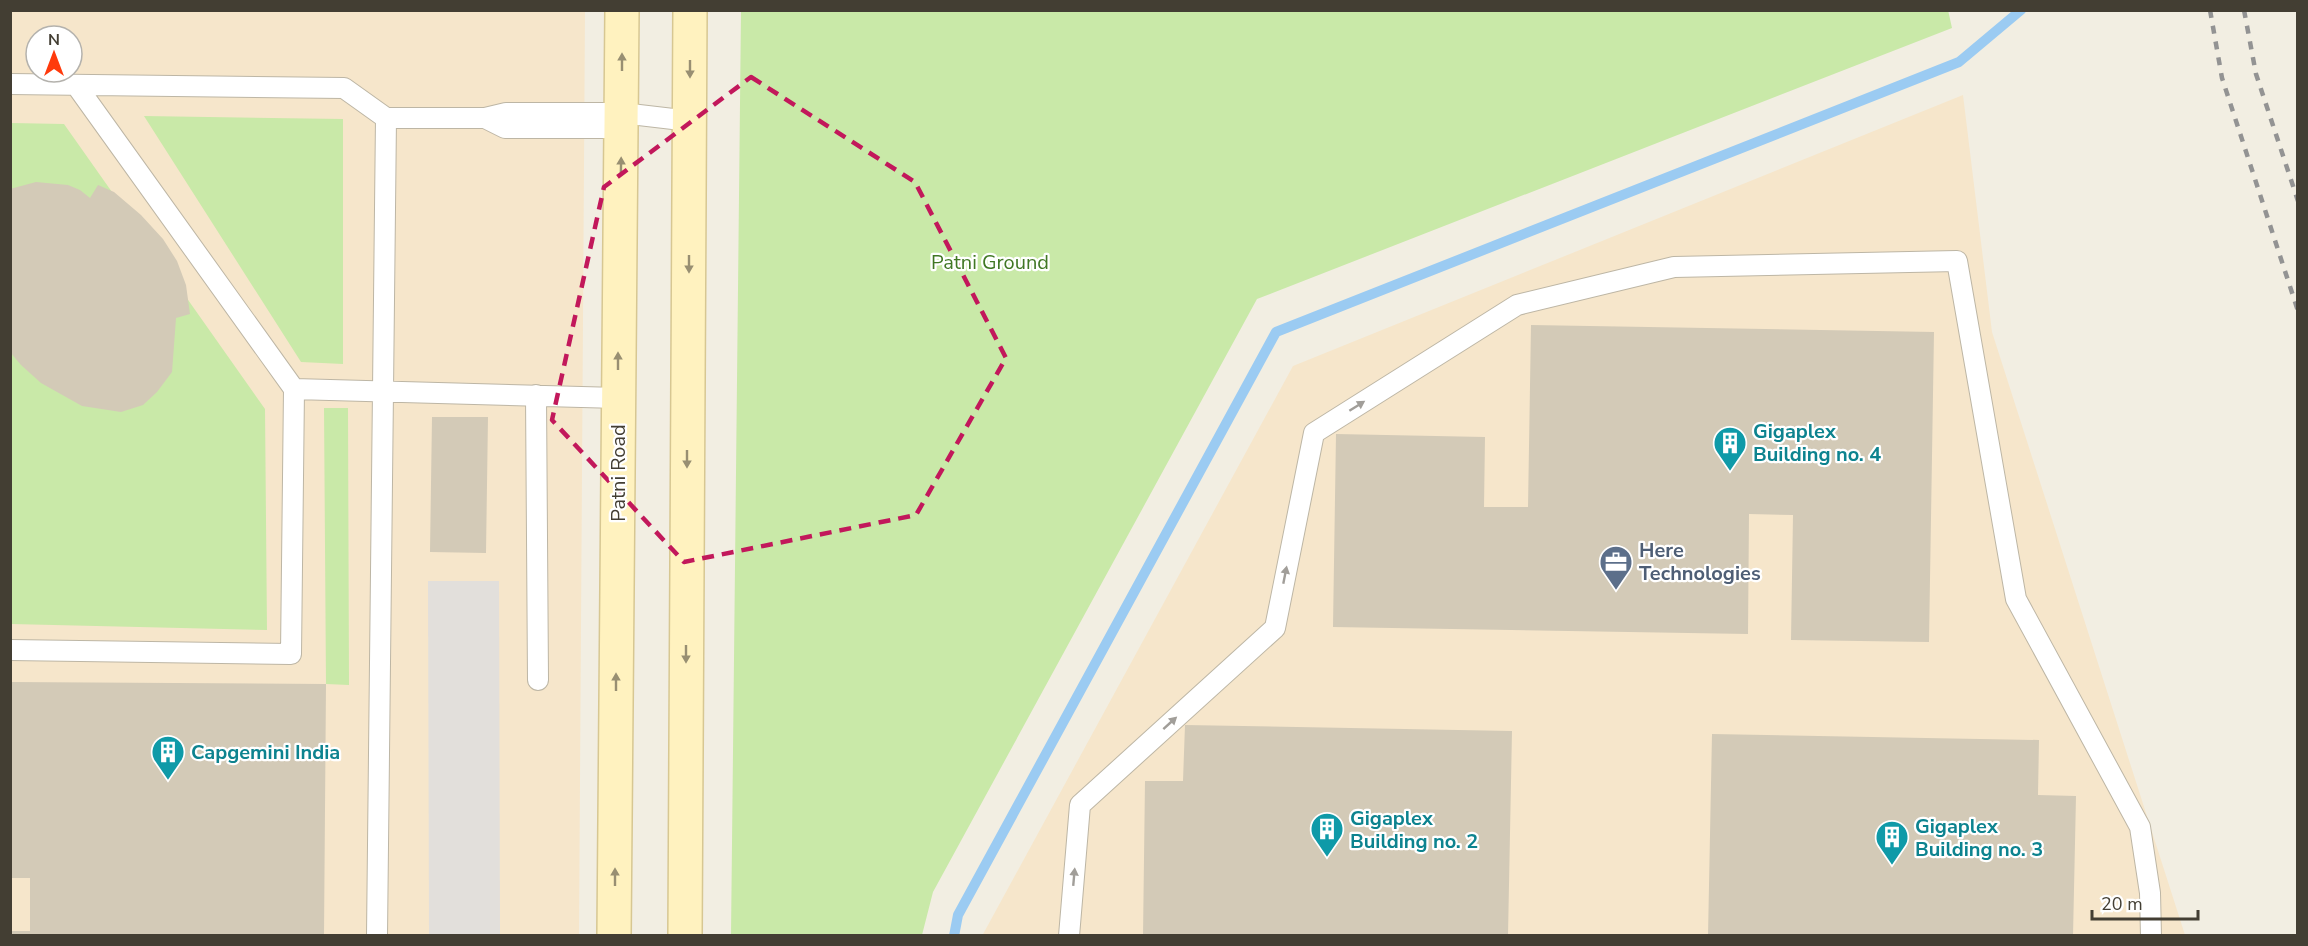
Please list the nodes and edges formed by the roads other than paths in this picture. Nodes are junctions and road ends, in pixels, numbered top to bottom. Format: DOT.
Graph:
graph roads {
  1 [pos="622,10"];
  2 [pos="690,10"];
  3 [pos="10,84"];
  4 [pos="76,85"];
  5 [pos="386,118"];
  6 [pos="622,121"];
  7 [pos="690,121"];
  8 [pos="294,390"];
  9 [pos="383,392"];
  10 [pos="536,395"];
  11 [pos="618,398"];
  12 [pos="10,650"];
  13 [pos="538,680"];
  14 [pos="377,936"];
  15 [pos="614,936"];
  16 [pos="685,936"];
  17 [pos="1069,936"];
  18 [pos="2151,936"];
  6 -- 1 [label="main road, Patni Road, one-way"];
  2 -- 7 [label="main road, one-way"];
  3 -- 4 [label="lane"];
  4 -- 5 [label="lane"];
  4 -- 8 [label="lane"];
  5 -- 6 [label="lane"];
  5 -- 9 [label="lane"];
  6 -- 7 [label="lane"];
  11 -- 6 [label="main road, Patni Road, one-way"];
  7 -- 16 [label="main road, one-way"];
  8 -- 9 [label="lane"];
  8 -- 12 [label="lane"];
  9 -- 10 [label="lane"];
  9 -- 14 [label="lane"];
  10 -- 11 [label="lane"];
  10 -- 13 [label="lane"];
  15 -- 11 [label="main road, Patni Road, one-way"];
  17 -- 18 [label="lane, one-way"];
}
